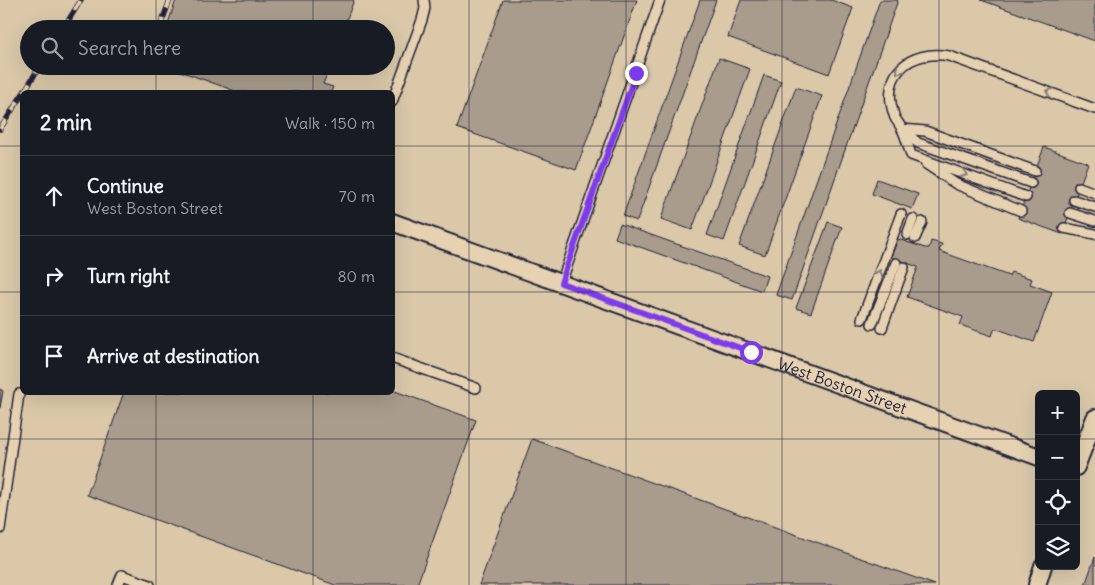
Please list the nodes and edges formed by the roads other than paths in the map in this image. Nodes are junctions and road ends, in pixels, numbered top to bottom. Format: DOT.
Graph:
graph roads {
  1 [pos="424,0"];
  2 [pos="660,0"];
  3 [pos="395,94"];
  4 [pos="1095,109"];
  5 [pos="902,129"];
  6 [pos="911,155"];
  7 [pos="1035,171"];
  8 [pos="1031,184"];
  9 [pos="1079,187"];
  10 [pos="1095,193"];
  11 [pos="1026,197"];
  12 [pos="1074,200"];
  13 [pos="1095,207"];
  14 [pos="1021,211"];
  15 [pos="1070,213"];
  16 [pos="900,214"];
  17 [pos="917,220"];
  18 [pos="1095,221"];
  19 [pos="395,223"];
  20 [pos="1064,228"];
  21 [pos="1095,234"];
  22 [pos="911,237"];
  23 [pos="561,283"];
  24 [pos="862,319"];
  25 [pos="872,324"];
  26 [pos="882,328"];
  27 [pos="395,359"];
  28 [pos="476,388"];
  29 [pos="19,394"];
  30 [pos="1095,418"];
  31 [pos="1035,456"];
  32 [pos="1080,457"];
  33 [pos="0,529"];
  34 [pos="1042,570"];
  35 [pos="118,585"];
  36 [pos="150,585"];
  37 [pos="1037,585"];
  1 -- 3 [label="lane"];
  2 -- 23 [label="lane"];
  4 -- 5 [label="lane, one-way"];
  5 -- 6 [label="lane"];
  5 -- 7 [label="lane"];
  5 -- 8 [label="lane"];
  6 -- 11 [label="lane, one-way"];
  6 -- 14 [label="lane"];
  9 -- 10 [label="lane"];
  12 -- 13 [label="lane"];
  15 -- 18 [label="lane"];
  24 -- 16 [label="lane, one-way"];
  17 -- 22 [label="lane"];
  19 -- 23 [label="street, West Boston Street"];
  20 -- 21 [label="lane"];
  23 -- 31 [label="street, West Boston Street"];
  25 -- 26 [label="lane"];
  27 -- 28 [label="lane"];
  29 -- 33 [label="lane"];
  30 -- 32 [label="street"];
  34 -- 37 [label="street"];
  35 -- 36 [label="lane"];
}
